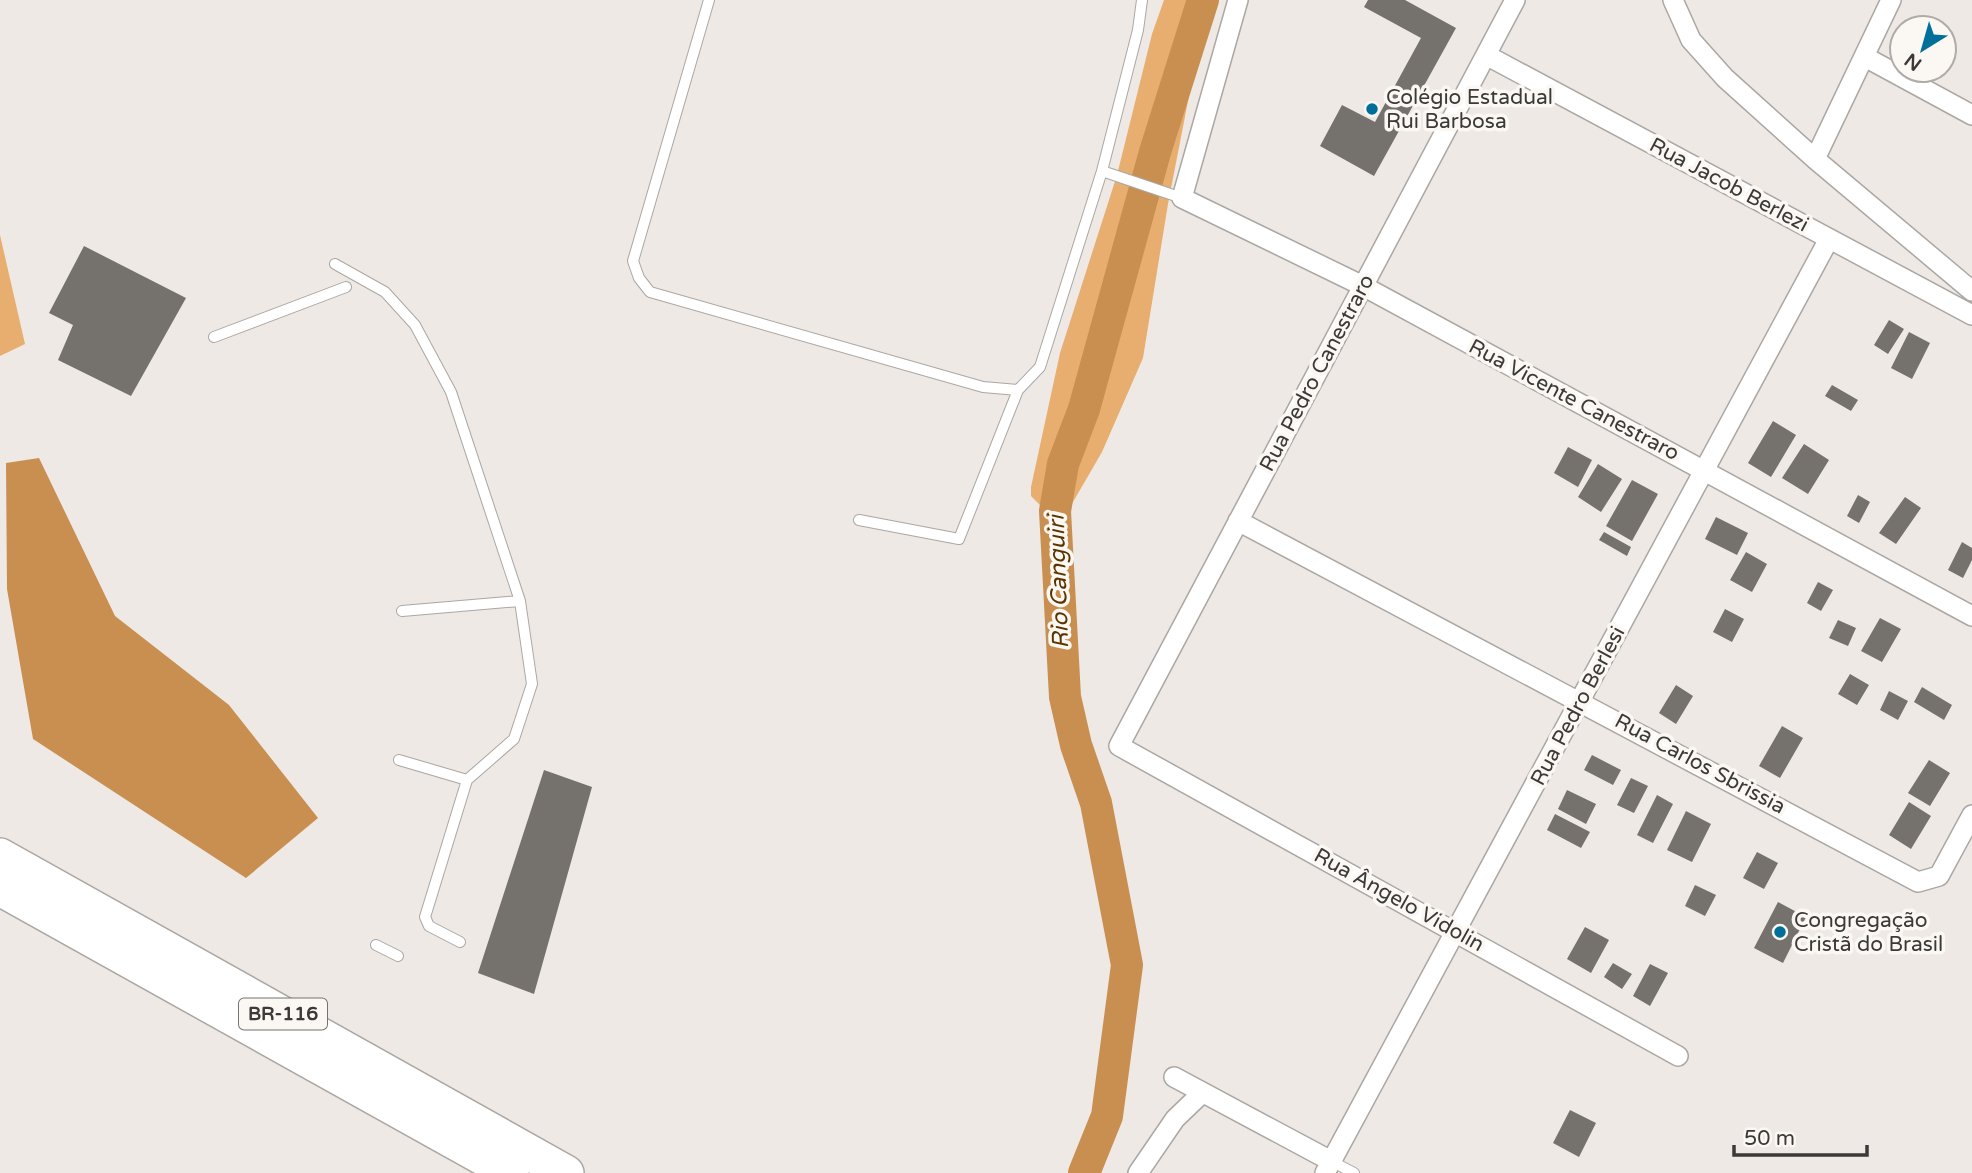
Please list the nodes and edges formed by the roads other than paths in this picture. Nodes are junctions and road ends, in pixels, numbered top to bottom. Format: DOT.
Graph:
graph roads {
  1 [pos="709,0"];
  2 [pos="1142,0"];
  3 [pos="1238,0"];
  4 [pos="1515,0"];
  5 [pos="1673,0"];
  6 [pos="1891,0"];
  7 [pos="1486,55"];
  8 [pos="1865,57"];
  9 [pos="1972,115"];
  10 [pos="1815,159"];
  11 [pos="1102,171"];
  12 [pos="1176,196"];
  13 [pos="1829,239"];
  14 [pos="335,264"];
  15 [pos="346,286"];
  16 [pos="1363,286"];
  17 [pos="1972,291"];
  18 [pos="1972,315"];
  19 [pos="214,337"];
  20 [pos="1018,390"];
  21 [pos="1705,471"];
  22 [pos="859,520"];
  23 [pos="1238,521"];
  24 [pos="520,601"];
  25 [pos="402,611"];
  26 [pos="1972,616"];
  27 [pos="1581,701"];
  28 [pos="1119,746"];
  29 [pos="399,760"];
  30 [pos="467,780"];
  31 [pos="1972,815"];
  32 [pos="3,851"];
  33 [pos="0,888"];
  34 [pos="1456,932"];
  35 [pos="460,942"];
  36 [pos="376,945"];
  37 [pos="398,956"];
  38 [pos="1678,1056"];
  39 [pos="1174,1077"];
  40 [pos="1202,1094"];
  41 [pos="1328,1167"];
  42 [pos="511,1173"];
  43 [pos="566,1173"];
  44 [pos="1138,1173"];
  45 [pos="1354,1173"];
  1 -- 20 [label="lane"];
  2 -- 11 [label="lane"];
  3 -- 12 [label="street"];
  4 -- 7 [label="street, Rua Pedro Canestraro"];
  5 -- 10 [label="street"];
  6 -- 8 [label="street"];
  7 -- 13 [label="street, Rua Jacob Berlezi"];
  7 -- 16 [label="street, Rua Pedro Canestraro"];
  8 -- 9 [label="street"];
  8 -- 10 [label="street"];
  10 -- 17 [label="street"];
  11 -- 12 [label="lane"];
  11 -- 20 [label="lane"];
  12 -- 16 [label="street, Rua Vicente Canestraro"];
  13 -- 18 [label="street, Rua Jacob Berlezi"];
  13 -- 21 [label="street, Rua Pedro Berlesi"];
  14 -- 24 [label="lane"];
  15 -- 19 [label="lane"];
  16 -- 21 [label="street, Rua Vicente Canestraro"];
  16 -- 23 [label="street, Rua Pedro Canestraro"];
  20 -- 22 [label="lane"];
  21 -- 26 [label="street, Rua Vicente Canestraro"];
  21 -- 27 [label="street, Rua Pedro Berlesi"];
  23 -- 27 [label="street, Rua Carlos Sbrissia"];
  23 -- 28 [label="street, Rua Pedro Canestraro"];
  24 -- 25 [label="lane"];
  24 -- 30 [label="lane"];
  27 -- 31 [label="street, Rua Carlos Sbrissia"];
  27 -- 34 [label="street, Rua Pedro Berlesi"];
  28 -- 34 [label="street, Rua Ângelo Vidolin"];
  29 -- 30 [label="lane"];
  30 -- 35 [label="lane"];
  32 -- 43 [label="highway, BR-116"];
  33 -- 42 [label="highway, BR-116"];
  34 -- 38 [label="street, Rua Ângelo Vidolin"];
  34 -- 41 [label="street, Rua Pedro Berlesi"];
  36 -- 37 [label="lane"];
  39 -- 40 [label="street"];
  40 -- 41 [label="street"];
  40 -- 44 [label="street"];
  41 -- 45 [label="lane"];
}
